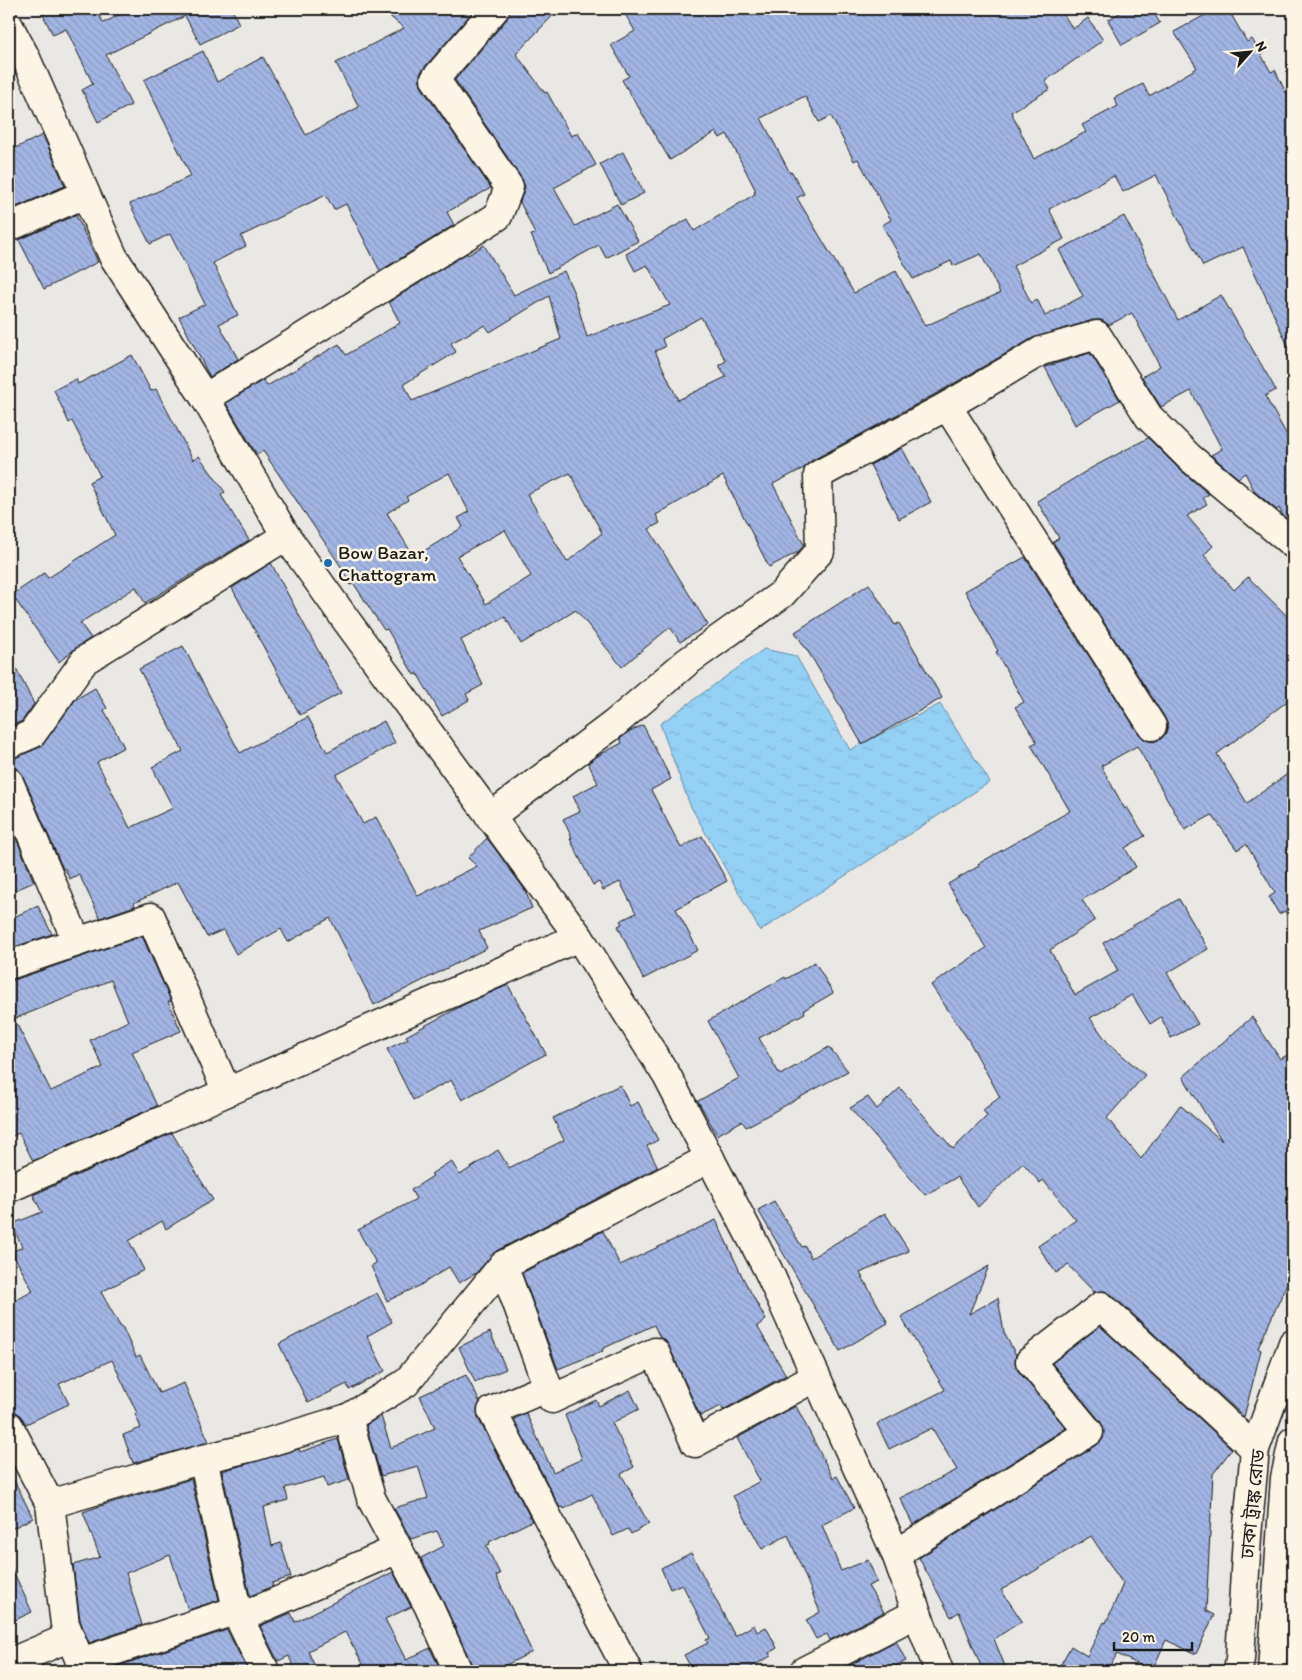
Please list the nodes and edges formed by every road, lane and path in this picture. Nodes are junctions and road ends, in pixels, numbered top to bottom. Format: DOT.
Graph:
graph roads {
  1 [pos="495,9"];
  2 [pos="9,26"];
  3 [pos="86,194"];
  4 [pos="9,227"];
  5 [pos="205,398"];
  6 [pos="947,406"];
  7 [pos="286,536"];
  8 [pos="1293,544"];
  9 [pos="1152,726"];
  10 [pos="9,744"];
  11 [pos="9,782"];
  12 [pos="490,817"];
  13 [pos="579,937"];
  14 [pos="77,942"];
  15 [pos="9,965"];
  16 [pos="227,1092"];
  17 [pos="710,1158"];
  18 [pos="9,1188"];
  19 [pos="503,1265"];
  20 [pos="1293,1343"];
  21 [pos="816,1377"];
  22 [pos="548,1387"];
  23 [pos="348,1418"];
  24 [pos="9,1426"];
  25 [pos="1293,1441"];
  26 [pos="1255,1449"];
  27 [pos="203,1459"];
  28 [pos="50,1504"];
  29 [pos="398,1549"];
  30 [pos="896,1554"];
  31 [pos="917,1613"];
  32 [pos="238,1614"];
  33 [pos="70,1637"];
  34 [pos="9,1663"];
  35 [pos="82,1666"];
  36 [pos="265,1671"];
  37 [pos="458,1671"];
  38 [pos="628,1671"];
  39 [pos="804,1671"];
  40 [pos="939,1671"];
  41 [pos="1238,1671"];
  42 [pos="1272,1671"];
  1 -- 5 [label="street"];
  2 -- 3 [label="street"];
  3 -- 4 [label="street"];
  3 -- 5 [label="street"];
  5 -- 7 [label="street"];
  6 -- 8 [label="street"];
  6 -- 9 [label="street"];
  6 -- 12 [label="street"];
  7 -- 10 [label="street"];
  7 -- 12 [label="street"];
  11 -- 14 [label="street"];
  12 -- 13 [label="street"];
  13 -- 16 [label="street"];
  13 -- 17 [label="street"];
  14 -- 15 [label="street"];
  14 -- 16 [label="street"];
  16 -- 18 [label="street"];
  17 -- 19 [label="street"];
  17 -- 21 [label="street"];
  19 -- 22 [label="street"];
  19 -- 23 [label="street"];
  20 -- 26 [label="street, ঢাকা ট্রাঙ্ক রোড"];
  21 -- 22 [label="street"];
  21 -- 30 [label="street"];
  22 -- 38 [label="street"];
  23 -- 27 [label="street"];
  23 -- 29 [label="street"];
  24 -- 28 [label="street"];
  25 -- 42 [label="street"];
  26 -- 30 [label="street"];
  26 -- 41 [label="street, ঢাকা ট্রাঙ্ক রোড"];
  27 -- 28 [label="street"];
  27 -- 32 [label="street"];
  28 -- 33 [label="street"];
  29 -- 32 [label="street"];
  29 -- 37 [label="street"];
  30 -- 31 [label="street"];
  31 -- 39 [label="street"];
  31 -- 40 [label="street"];
  32 -- 35 [label="street"];
  32 -- 36 [label="street"];
  33 -- 34 [label="street"];
  33 -- 35 [label="street"];
}
